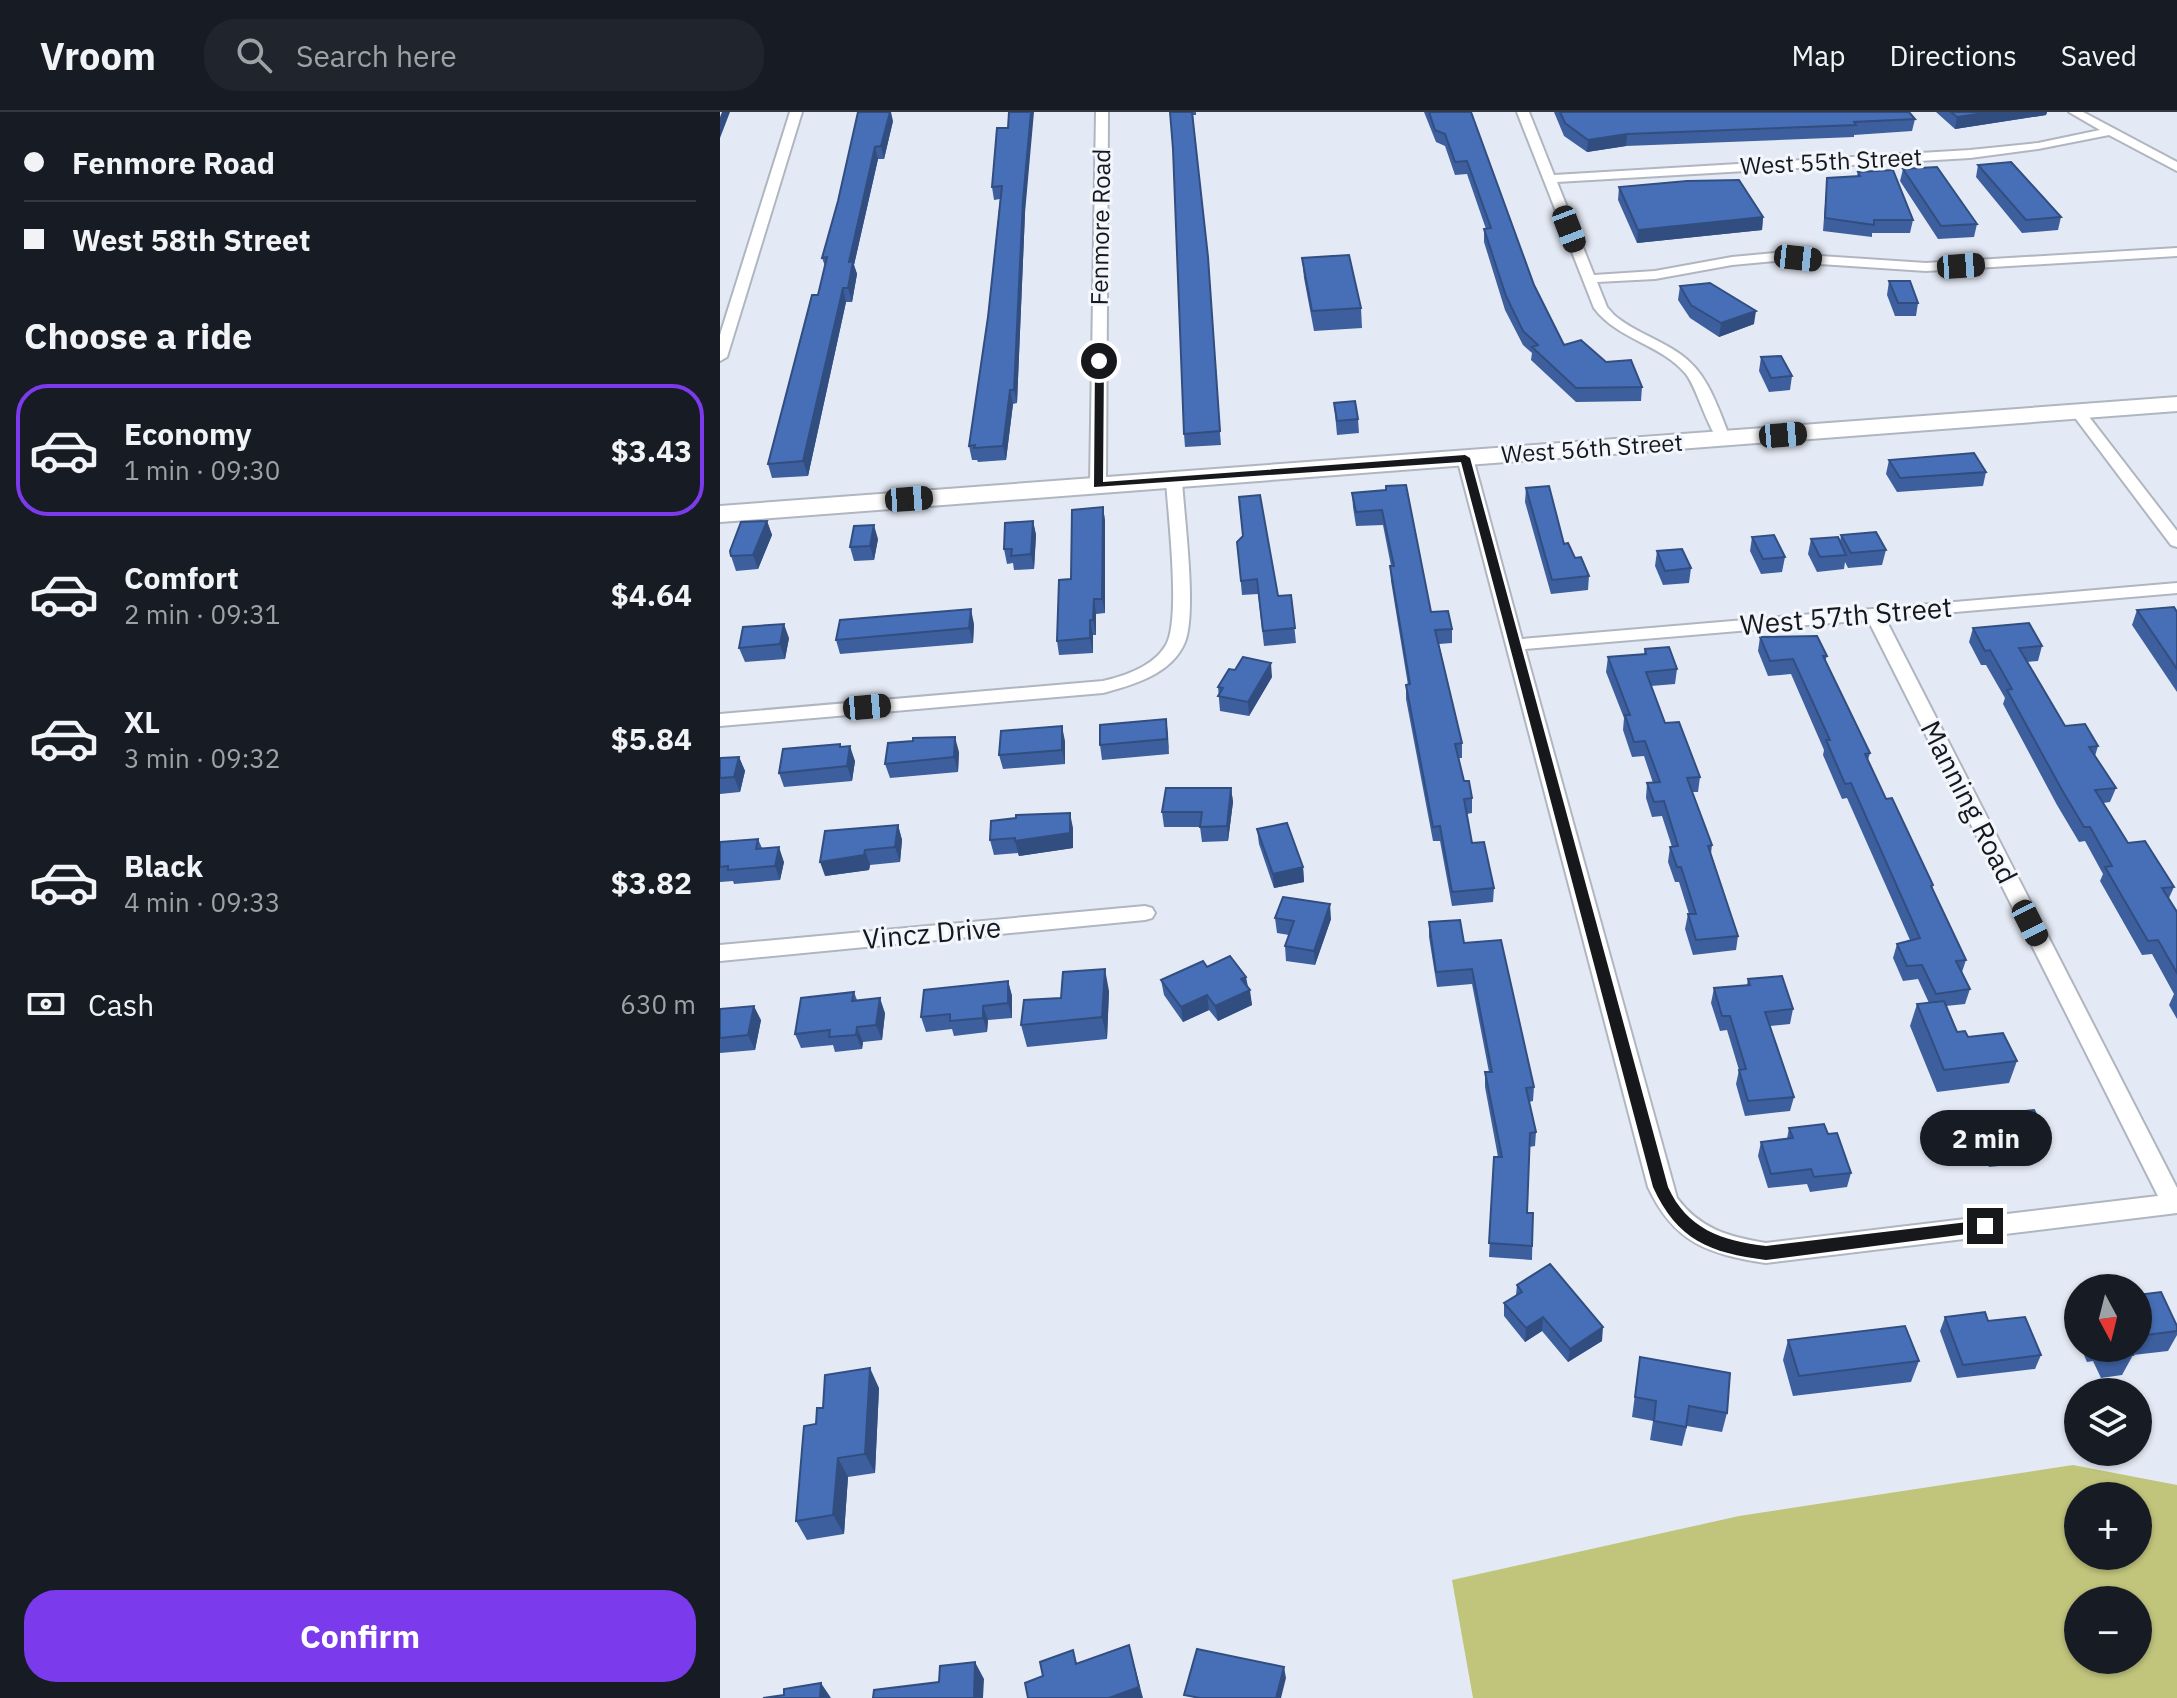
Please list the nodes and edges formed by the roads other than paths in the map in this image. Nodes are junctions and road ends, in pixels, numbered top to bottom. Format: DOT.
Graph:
graph roads {
  1 [pos="796,112"];
  2 [pos="1102,112"];
  3 [pos="1523,112"];
  4 [pos="2075,112"];
  5 [pos="2111,131"];
  6 [pos="2177,167"];
  7 [pos="1549,179"];
  8 [pos="2177,252"];
  9 [pos="1589,279"];
  10 [pos="720,357"];
  11 [pos="2177,404"];
  12 [pos="2078,412"];
  13 [pos="1724,440"];
  14 [pos="1465,458"];
  15 [pos="1174,480"];
  16 [pos="1098,485"];
  17 [pos="720,514"];
  18 [pos="2177,542"];
  19 [pos="2177,588"];
  20 [pos="1874,614"];
  21 [pos="1515,645"];
  22 [pos="720,720"];
  23 [pos="1145,913"];
  24 [pos="720,953"];
  25 [pos="2175,1203"];
  1 -- 10 [label="street"];
  2 -- 16 [label="street, Fenmore Road"];
  3 -- 7 [label="street"];
  4 -- 5 [label="street"];
  5 -- 6 [label="street"];
  5 -- 7 [label="street, West 55th Street"];
  7 -- 9 [label="street"];
  8 -- 9 [label="street"];
  9 -- 13 [label="street"];
  11 -- 12 [label="main road, West 56th Street"];
  12 -- 13 [label="main road, West 56th Street"];
  12 -- 18 [label="street"];
  13 -- 14 [label="main road, West 56th Street"];
  14 -- 15 [label="main road, West 56th Street"];
  14 -- 21 [label="street"];
  15 -- 16 [label="main road, West 56th Street"];
  15 -- 22 [label="street"];
  16 -- 17 [label="main road, West 56th Street"];
  19 -- 20 [label="street, West 57th Street"];
  20 -- 21 [label="street, West 57th Street"];
  20 -- 25 [label="street, Manning Road"];
  21 -- 25 [label="street"];
  23 -- 24 [label="street, Vincz Drive"];
}
